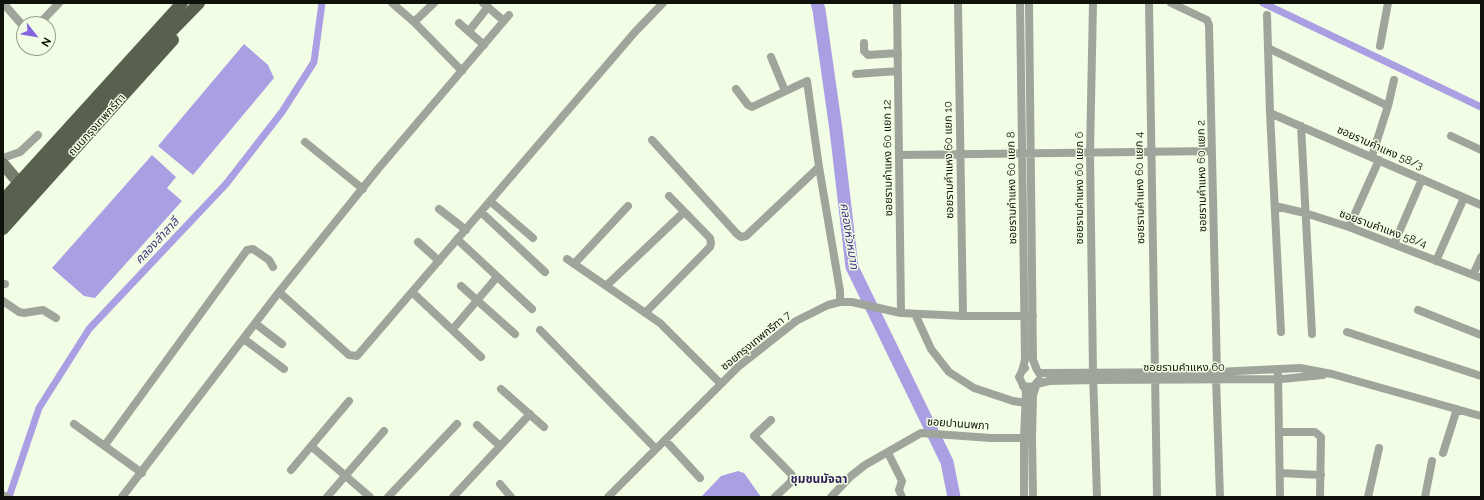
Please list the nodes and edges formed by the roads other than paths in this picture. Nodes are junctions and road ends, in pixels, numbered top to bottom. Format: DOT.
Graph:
graph roads {
  1 [pos="3,3"];
  2 [pos="59,3"];
  3 [pos="199,3"];
  4 [pos="392,3"];
  5 [pos="434,3"];
  6 [pos="663,3"];
  7 [pos="897,3"];
  8 [pos="958,3"];
  9 [pos="1020,3"];
  10 [pos="1029,3"];
  11 [pos="1092,3"];
  12 [pos="1149,3"];
  13 [pos="1171,3"];
  14 [pos="1388,3"];
  15 [pos="486,5"];
  16 [pos="180,6"];
  17 [pos="1267,15"];
  18 [pos="47,16"];
  19 [pos="16,18"];
  20 [pos="186,18"];
  21 [pos="414,22"];
  22 [pos="459,23"];
  23 [pos="469,31"];
  24 [pos="864,44"];
  25 [pos="484,45"];
  26 [pos="1380,46"];
  27 [pos="1268,48"];
  28 [pos="898,53"];
  29 [pos="771,57"];
  30 [pos="462,71"];
  31 [pos="898,71"];
  32 [pos="856,74"];
  33 [pos="1030,77"];
  34 [pos="1021,78"];
  35 [pos="1394,80"];
  36 [pos="736,89"];
  37 [pos="785,90"];
  38 [pos="1388,106"];
  39 [pos="1270,113"];
  40 [pos="1301,126"];
  41 [pos="38,135"];
  42 [pos="1451,136"];
  43 [pos="652,140"];
  44 [pos="305,142"];
  45 [pos="1481,150"];
  46 [pos="1212,151"];
  47 [pos="1090,152"];
  48 [pos="1151,152"];
  49 [pos="960,154"];
  50 [pos="900,155"];
  51 [pos="1022,155"];
  52 [pos="1031,155"];
  53 [pos="3,158"];
  54 [pos="1376,158"];
  55 [pos="3,164"];
  56 [pos="819,167"];
  57 [pos="14,177"];
  58 [pos="1422,179"];
  59 [pos="3,188"];
  60 [pos="363,189"];
  61 [pos="669,196"];
  62 [pos="1464,198"];
  63 [pos="3,200"];
  64 [pos="490,201"];
  65 [pos="1481,205"];
  66 [pos="628,206"];
  67 [pos="1275,206"];
  68 [pos="439,209"];
  69 [pos="480,212"];
  70 [pos="684,212"];
  71 [pos="1305,213"];
  72 [pos="3,214"];
  73 [pos="1349,227"];
  74 [pos="3,229"];
  75 [pos="466,230"];
  76 [pos="533,238"];
  77 [pos="457,239"];
  78 [pos="1028,239"];
  79 [pos="418,242"];
  80 [pos="1394,244"];
  81 [pos="1481,257"];
  82 [pos="439,261"];
  83 [pos="1436,261"];
  84 [pos="273,267"];
  85 [pos="545,272"];
  86 [pos="1473,275"];
  87 [pos="497,276"];
  88 [pos="1481,278"];
  89 [pos="461,286"];
  90 [pos="606,286"];
  91 [pos="279,292"];
  92 [pos="412,292"];
  93 [pos="477,300"];
  94 [pos="3,301"];
  95 [pos="840,302"];
  96 [pos="532,308"];
  97 [pos="1418,310"];
  98 [pos="897,312"];
  99 [pos="646,313"];
  100 [pos="915,314"];
  101 [pos="963,316"];
  102 [pos="1029,317"];
  103 [pos="56,318"];
  104 [pos="256,324"];
  105 [pos="452,330"];
  106 [pos="540,330"];
  107 [pos="1281,332"];
  108 [pos="1347,332"];
  109 [pos="515,334"];
  110 [pos="1312,334"];
  111 [pos="1481,335"];
  112 [pos="244,339"];
  113 [pos="282,344"];
  114 [pos="481,357"];
  115 [pos="284,369"];
  116 [pos="1278,369"];
  117 [pos="1022,371"];
  118 [pos="1038,371"];
  119 [pos="1332,374"];
  120 [pos="1217,375"];
  121 [pos="1093,376"];
  122 [pos="1154,376"];
  123 [pos="1481,376"];
  124 [pos="1278,379"];
  125 [pos="722,384"];
  126 [pos="1036,385"];
  127 [pos="1023,386"];
  128 [pos="501,389"];
  129 [pos="349,401"];
  130 [pos="1026,403"];
  131 [pos="1457,409"];
  132 [pos="530,414"];
  133 [pos="1481,416"];
  134 [pos="771,420"];
  135 [pos="74,424"];
  136 [pos="457,424"];
  137 [pos="478,425"];
  138 [pos="544,426"];
  139 [pos="384,431"];
  140 [pos="1279,432"];
  141 [pos="1028,438"];
  142 [pos="666,440"];
  143 [pos="105,446"];
  144 [pos="311,446"];
  145 [pos="500,446"];
  146 [pos="1379,448"];
  147 [pos="656,449"];
  148 [pos="888,453"];
  149 [pos="1443,453"];
  150 [pos="1432,461"];
  151 [pos="291,470"];
  152 [pos="142,473"];
  153 [pos="1280,473"];
  154 [pos="1321,475"];
  155 [pos="345,476"];
  156 [pos="700,478"];
  157 [pos="500,484"];
  158 [pos="3,495"];
  159 [pos="900,496"];
  160 [pos="6,497"];
  161 [pos="122,497"];
  162 [pos="327,497"];
  163 [pos="370,497"];
  164 [pos="388,497"];
  165 [pos="453,497"];
  166 [pos="511,497"];
  167 [pos="608,497"];
  168 [pos="775,497"];
  169 [pos="831,497"];
  170 [pos="1024,497"];
  171 [pos="1033,497"];
  172 [pos="1096,497"];
  173 [pos="1157,497"];
  174 [pos="1220,497"];
  175 [pos="1280,497"];
  176 [pos="1320,497"];
  177 [pos="1368,497"];
  178 [pos="1425,497"];
  1 -- 19 [label="street"];
  2 -- 18 [label="street"];
  3 -- 20 [label="main road, ถนนกรุงเทพกรีฑา"];
  4 -- 21 [label="street"];
  5 -- 21 [label="street"];
  6 -- 64 [label="street"];
  7 -- 28 [label="street, ซอยรามคำแหง 60 แยก 12"];
  8 -- 49 [label="street, ซอยรามคำแหง 60 แยก 10"];
  9 -- 34 [label="street, ซอยรามคำแหง 60 แยก 8"];
  10 -- 33 [label="street, ซอยรามคำแหง 60 แยก 8"];
  11 -- 47 [label="street, ซอยรามคำแหง 60 แยก 6"];
  12 -- 48 [label="street, ซอยรามคำแหง 60 แยก 4"];
  13 -- 46 [label="street, ซอยรามคำแหง 60 แยก 2"];
  14 -- 26 [label="street"];
  15 -- 23 [label="street"];
  15 -- 25 [label="street"];
  16 -- 57 [label="main road, ถนนกรุงเทพกรีฑา"];
  16 -- 63 [label="main road, ถนนกรุงเทพกรีฑา"];
  17 -- 27 [label="street"];
  20 -- 72 [label="main road, ถนนกรุงเทพกรีฑา"];
  20 -- 74 [label="main road, ถนนกรุงเทพกรีฑา"];
  21 -- 30 [label="street"];
  22 -- 23 [label="street"];
  23 -- 25 [label="street"];
  24 -- 28 [label="street"];
  25 -- 30 [label="street"];
  27 -- 38 [label="street"];
  27 -- 39 [label="street"];
  28 -- 31 [label="street, ซอยรามคำแหง 60 แยก 12"];
  29 -- 37 [label="street"];
  30 -- 60 [label="street"];
  31 -- 32 [label="street"];
  31 -- 50 [label="street, ซอยรามคำแหง 60 แยก 12"];
  33 -- 34 [label="street"];
  33 -- 52 [label="street, ซอยรามคำแหง 60 แยก 8"];
  34 -- 51 [label="street, ซอยรามคำแหง 60 แยก 8"];
  35 -- 38 [label="street"];
  36 -- 37 [label="street"];
  37 -- 56 [label="street"];
  38 -- 54 [label="street"];
  39 -- 40 [label="street, ซอยรามคำแหง 58/3"];
  39 -- 67 [label="street"];
  40 -- 54 [label="street, ซอยรามคำแหง 58/3"];
  40 -- 71 [label="street"];
  41 -- 53 [label="street"];
  42 -- 45 [label="street"];
  43 -- 56 [label="street"];
  44 -- 60 [label="street"];
  46 -- 48 [label="street"];
  46 -- 120 [label="street, ซอยรามคำแหง 60 แยก 2"];
  47 -- 48 [label="street"];
  47 -- 52 [label="street"];
  47 -- 121 [label="street, ซอยรามคำแหง 60 แยก 6"];
  48 -- 122 [label="street, ซอยรามคำแหง 60 แยก 4"];
  49 -- 50 [label="street"];
  49 -- 51 [label="street"];
  49 -- 101 [label="street, ซอยรามคำแหง 60 แยก 10"];
  50 -- 98 [label="street, ซอยรามคำแหง 60 แยก 12"];
  51 -- 52 [label="street"];
  51 -- 78 [label="street, ซอยรามคำแหง 60 แยก 8"];
  52 -- 78 [label="street, ซอยรามคำแหง 60 แยก 8"];
  54 -- 58 [label="street, ซอยรามคำแหง 58/3"];
  54 -- 73 [label="street"];
  55 -- 57 [label="street"];
  56 -- 95 [label="street"];
  57 -- 59 [label="main road, ถนนกรุงเทพกรีฑา"];
  58 -- 62 [label="street, ซอยรามคำแหง 58/3"];
  58 -- 80 [label="street"];
  60 -- 91 [label="street"];
  61 -- 70 [label="street"];
  62 -- 65 [label="street, ซอยรามคำแหง 58/3"];
  62 -- 83 [label="street"];
  64 -- 69 [label="street"];
  64 -- 76 [label="street"];
  66 -- 90 [label="street"];
  67 -- 71 [label="street, ซอยรามคำแหง 58/4"];
  67 -- 107 [label="street"];
  68 -- 75 [label="street"];
  69 -- 75 [label="street"];
  69 -- 85 [label="street"];
  70 -- 90 [label="street"];
  70 -- 99 [label="street"];
  71 -- 73 [label="street, ซอยรามคำแหง 58/4"];
  71 -- 110 [label="street"];
  73 -- 80 [label="street, ซอยรามคำแหง 58/4"];
  75 -- 77 [label="street"];
  77 -- 82 [label="street"];
  77 -- 87 [label="street"];
  78 -- 102 [label="street, ซอยรามคำแหง 60 แยก 8"];
  79 -- 82 [label="street"];
  80 -- 83 [label="street, ซอยรามคำแหง 58/4"];
  81 -- 86 [label="street"];
  82 -- 92 [label="street"];
  83 -- 86 [label="street, ซอยรามคำแหง 58/4"];
  84 -- 143 [label="street"];
  86 -- 88 [label="street, ซอยรามคำแหง 58/4"];
  87 -- 93 [label="street"];
  87 -- 96 [label="street"];
  89 -- 93 [label="street"];
  90 -- 99 [label="street"];
  91 -- 92 [label="street"];
  91 -- 104 [label="street"];
  92 -- 105 [label="street"];
  93 -- 105 [label="street"];
  93 -- 109 [label="street"];
  94 -- 103 [label="street"];
  95 -- 98 [label="street, ซอยกรุงเทพกรีฑา 7"];
  95 -- 125 [label="street, ซอยกรุงเทพกรีฑา 7"];
  97 -- 111 [label="street"];
  98 -- 100 [label="street, ซอยกรุงเทพกรีฑา 7"];
  99 -- 125 [label="street"];
  100 -- 101 [label="street, ซอยกรุงเทพกรีฑา 7"];
  100 -- 130 [label="street"];
  101 -- 102 [label="street, ซอยกรุงเทพกรีฑา 7"];
  102 -- 117 [label="street, ซอยรามคำแหง 60 แยก 8"];
  102 -- 118 [label="street, ซอยรามคำแหง 60 แยก 8"];
  104 -- 112 [label="street"];
  104 -- 113 [label="street"];
  105 -- 114 [label="street"];
  106 -- 147 [label="street"];
  108 -- 123 [label="street"];
  112 -- 115 [label="street"];
  112 -- 152 [label="street"];
  116 -- 119 [label="street, ซอยรามคำแหง 60"];
  116 -- 120 [label="street, ซอยรามคำแหง 60"];
  116 -- 124 [label="street"];
  117 -- 118 [label="street, ซอยรามคำแหง 60"];
  117 -- 127 [label="street"];
  118 -- 121 [label="street, ซอยรามคำแหง 60"];
  118 -- 126 [label="street"];
  119 -- 124 [label="street, ซอยรามคำแหง 60"];
  119 -- 131 [label="street, ซอยรามคำแหง 60"];
  120 -- 122 [label="street, ซอยรามคำแหง 60"];
  120 -- 124 [label="street, ซอยรามคำแหง 60"];
  120 -- 174 [label="street, ซอยรามคำแหง 60 แยก 2"];
  121 -- 122 [label="street, ซอยรามคำแหง 60"];
  121 -- 126 [label="street, ซอยรามคำแหง 60"];
  121 -- 172 [label="street, ซอยรามคำแหง 60 แยก 6"];
  122 -- 173 [label="street, ซอยรามคำแหง 60 แยก 4"];
  124 -- 140 [label="street"];
  125 -- 142 [label="street, ซอยกรุงเทพกรีฑา 7"];
  126 -- 127 [label="street, ซอยรามคำแหง 60"];
  126 -- 141 [label="street"];
  127 -- 130 [label="street"];
  128 -- 132 [label="street"];
  129 -- 144 [label="street"];
  130 -- 141 [label="street"];
  131 -- 133 [label="street, ซอยรามคำแหง 60"];
  131 -- 149 [label="street"];
  132 -- 138 [label="street"];
  132 -- 145 [label="street"];
  134 -- 168 [label="street"];
  135 -- 143 [label="street"];
  136 -- 164 [label="street"];
  137 -- 145 [label="street"];
  139 -- 155 [label="street"];
  140 -- 153 [label="street"];
  140 -- 154 [label="street"];
  141 -- 148 [label="street, ซอยปานนพภา"];
  141 -- 170 [label="street"];
  141 -- 171 [label="street"];
  142 -- 147 [label="street, ซอยกรุงเทพกรีฑา 7"];
  142 -- 156 [label="street"];
  143 -- 152 [label="street"];
  144 -- 151 [label="street"];
  144 -- 155 [label="street"];
  145 -- 165 [label="street"];
  146 -- 177 [label="street"];
  147 -- 167 [label="street, ซอยกรุงเทพกรีฑา 7"];
  148 -- 159 [label="street"];
  148 -- 169 [label="street, ซอยปานนพภา"];
  150 -- 178 [label="street"];
  152 -- 161 [label="street"];
  153 -- 154 [label="street"];
  153 -- 175 [label="street"];
  154 -- 176 [label="street"];
  155 -- 162 [label="street"];
  155 -- 163 [label="street"];
  157 -- 166 [label="street"];
  158 -- 160 [label="street"];
}
